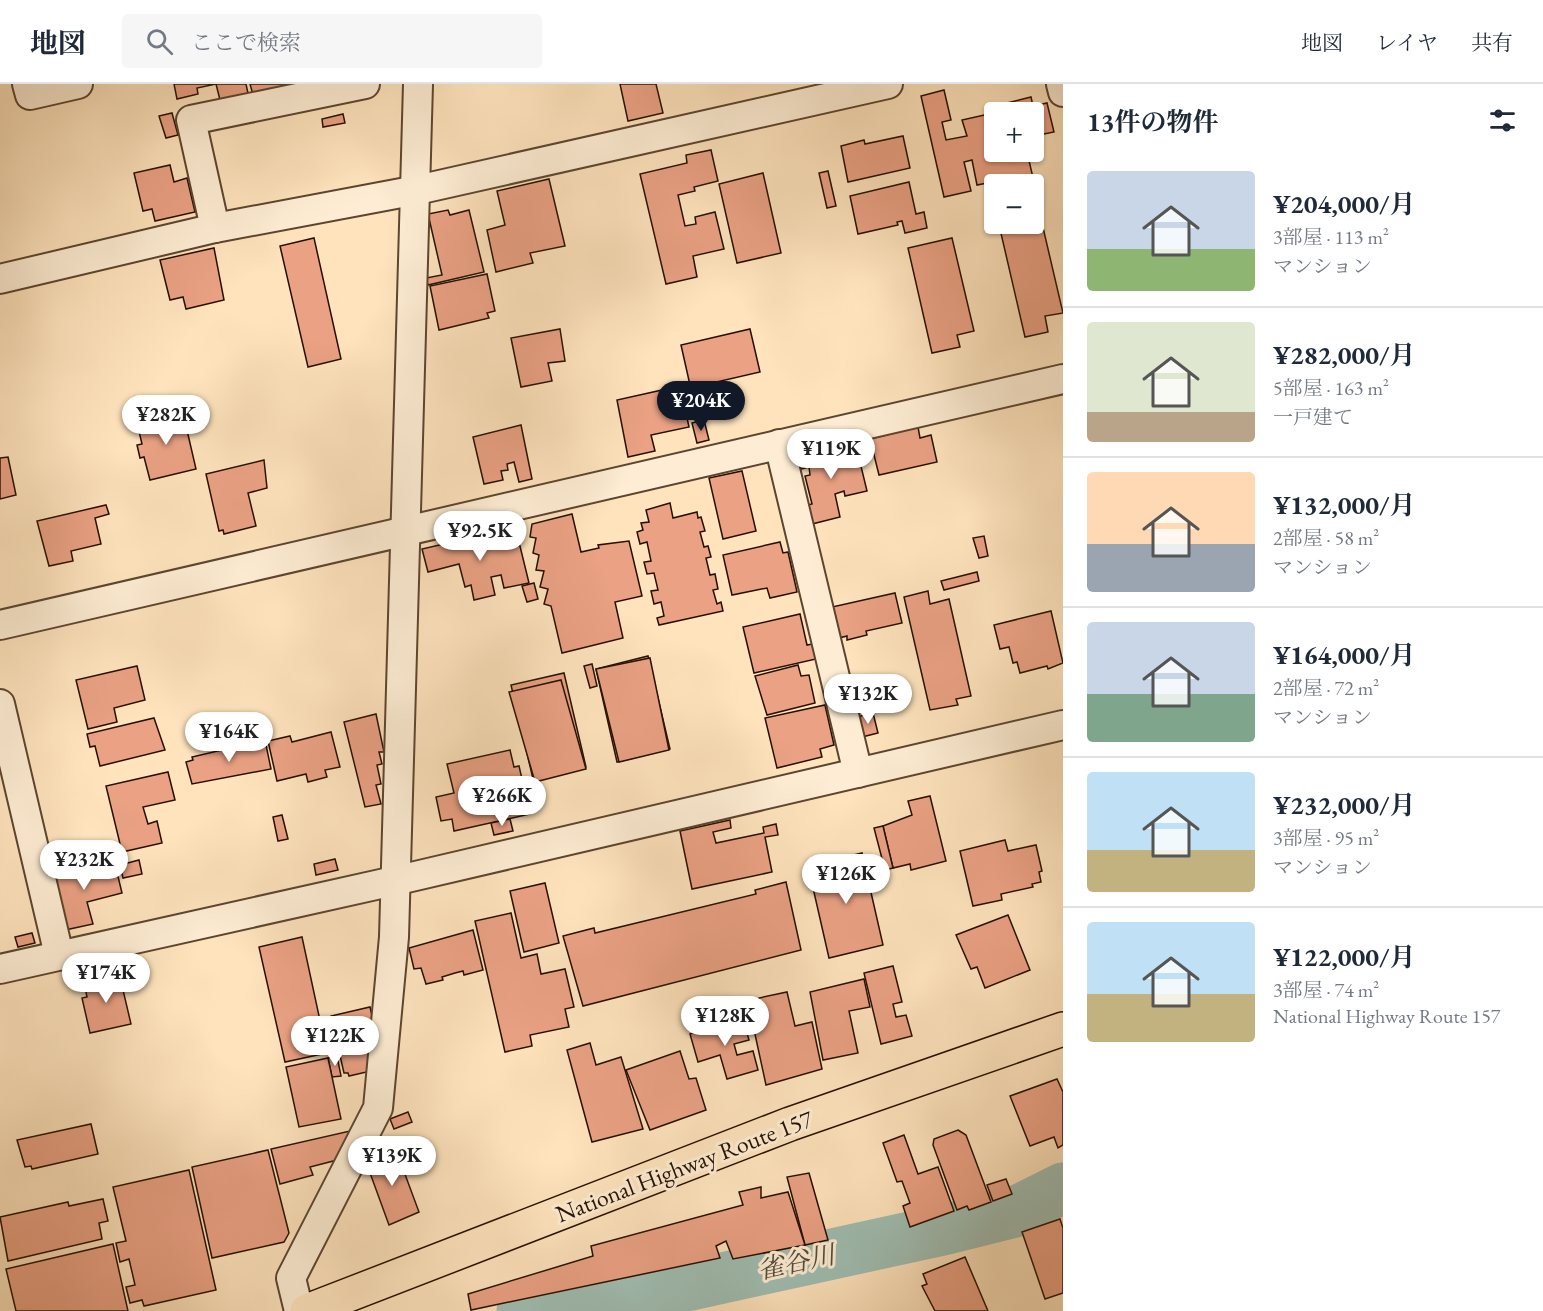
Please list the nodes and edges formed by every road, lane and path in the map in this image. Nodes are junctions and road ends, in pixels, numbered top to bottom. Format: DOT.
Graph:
graph roads {
  1 [pos="78,84"];
  2 [pos="364,84"];
  3 [pos="418,84"];
  4 [pos="888,84"];
  5 [pos="1061,84"];
  6 [pos="28,89"];
  7 [pos="1063,92"];
  8 [pos="417,190"];
  9 [pos="214,228"];
  10 [pos="0,279"];
  11 [pos="1063,379"];
  12 [pos="779,444"];
  13 [pos="404,530"];
  14 [pos="0,625"];
  15 [pos="0,704"];
  16 [pos="1063,725"];
  17 [pos="858,773"];
  18 [pos="394,881"];
  19 [pos="59,956"];
  20 [pos="0,969"];
  21 [pos="1063,1029"];
  22 [pos="299,1311"];
  23 [pos="307,1311"];
  1 -- 6 [label="street"];
  2 -- 9 [label="street"];
  3 -- 8 [label="street"];
  4 -- 8 [label="street"];
  5 -- 7 [label="street"];
  8 -- 9 [label="street"];
  8 -- 13 [label="street"];
  9 -- 10 [label="street"];
  11 -- 12 [label="street"];
  12 -- 13 [label="street"];
  12 -- 17 [label="street"];
  13 -- 14 [label="street"];
  13 -- 18 [label="street"];
  15 -- 19 [label="street"];
  16 -- 17 [label="street"];
  17 -- 18 [label="street"];
  18 -- 19 [label="street"];
  18 -- 22 [label="street"];
  19 -- 20 [label="street"];
  21 -- 23 [label="highway, National Highway Route 157"];
}
